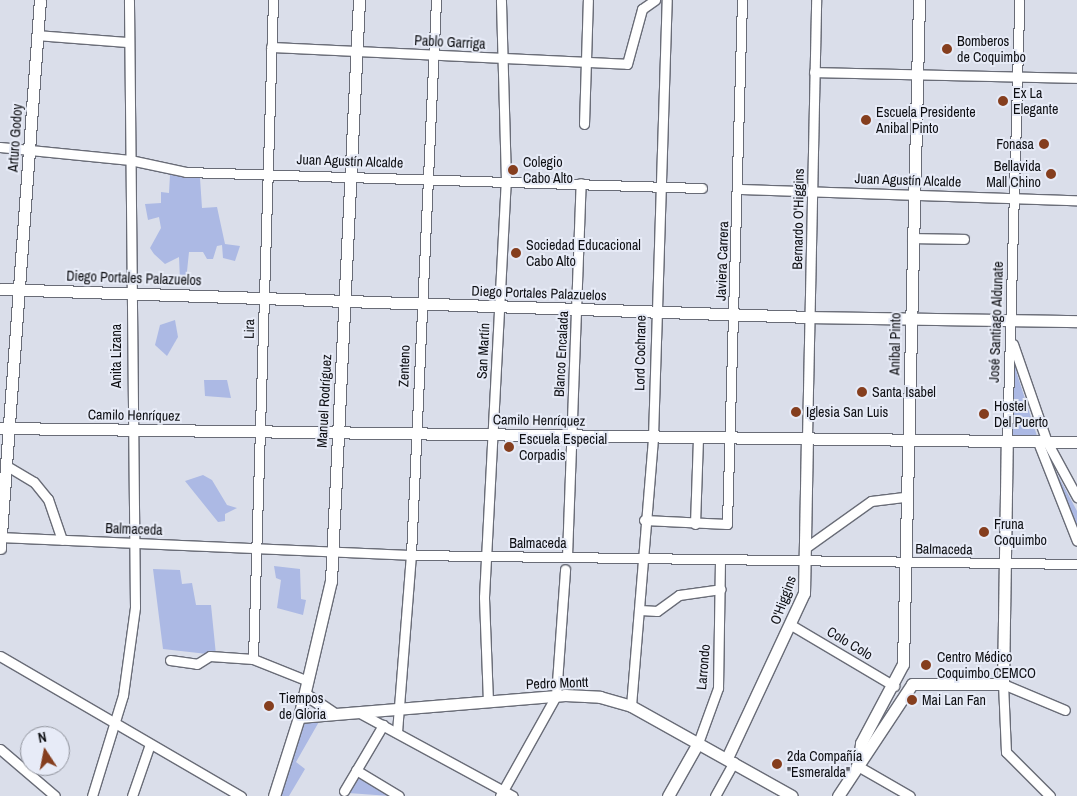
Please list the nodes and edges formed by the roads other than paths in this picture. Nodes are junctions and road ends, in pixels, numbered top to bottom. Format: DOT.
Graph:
graph roads {
  1 [pos="40,0"];
  2 [pos="128,0"];
  3 [pos="274,0"];
  4 [pos="359,0"];
  5 [pos="436,0"];
  6 [pos="501,0"];
  7 [pos="588,0"];
  8 [pos="655,0"];
  9 [pos="667,0"];
  10 [pos="742,0"];
  11 [pos="816,0"];
  12 [pos="919,0"];
  13 [pos="1019,0"];
  14 [pos="38,35"];
  15 [pos="129,42"];
  16 [pos="272,47"];
  17 [pos="357,51"];
  18 [pos="432,54"];
  19 [pos="502,58"];
  20 [pos="585,62"];
  21 [pos="814,72"];
  22 [pos="916,74"];
  23 [pos="1017,76"];
  24 [pos="1077,78"];
  25 [pos="584,124"];
  26 [pos="0,147"];
  27 [pos="30,150"];
  28 [pos="130,160"];
  29 [pos="266,172"];
  30 [pos="351,175"];
  31 [pos="425,178"];
  32 [pos="506,181"];
  33 [pos="581,183"];
  34 [pos="661,186"];
  35 [pos="702,188"];
  36 [pos="738,189"];
  37 [pos="812,191"];
  38 [pos="913,194"];
  39 [pos="1014,198"];
  40 [pos="1077,200"];
  41 [pos="912,238"];
  42 [pos="964,239"];
  43 [pos="0,289"];
  44 [pos="20,289"];
  45 [pos="130,293"];
  46 [pos="263,298"];
  47 [pos="344,301"];
  48 [pos="420,304"];
  49 [pos="499,306"];
  50 [pos="577,309"];
  51 [pos="655,312"];
  52 [pos="734,314"];
  53 [pos="811,317"];
  54 [pos="910,318"];
  55 [pos="1011,319"];
  56 [pos="1077,321"];
  57 [pos="1011,334"];
  58 [pos="5,428"];
  59 [pos="130,430"];
  60 [pos="261,431"];
  61 [pos="338,432"];
  62 [pos="415,434"];
  63 [pos="493,434"];
  64 [pos="571,436"];
  65 [pos="653,436"];
  66 [pos="698,437"];
  67 [pos="729,438"];
  68 [pos="807,438"];
  69 [pos="908,440"];
  70 [pos="1007,441"];
  71 [pos="1043,442"];
  72 [pos="1077,442"];
  73 [pos="7,466"];
  74 [pos="906,497"];
  75 [pos="1077,497"];
  76 [pos="644,520"];
  77 [pos="695,524"];
  78 [pos="62,540"];
  79 [pos="0,541"];
  80 [pos="1077,541"];
  81 [pos="132,543"];
  82 [pos="808,546"];
  83 [pos="256,548"];
  84 [pos="332,551"];
  85 [pos="411,555"];
  86 [pos="490,556"];
  87 [pos="567,556"];
  88 [pos="642,557"];
  89 [pos="720,559"];
  90 [pos="808,560"];
  91 [pos="904,562"];
  92 [pos="1006,563"];
  93 [pos="1077,564"];
  94 [pos="566,569"];
  95 [pos="721,589"];
  96 [pos="640,610"];
  97 [pos="791,625"];
  98 [pos="0,656"];
  99 [pos="253,659"];
  100 [pos="170,660"];
  101 [pos="308,681"];
  102 [pos="1002,684"];
  103 [pos="894,686"];
  104 [pos="305,694"];
  105 [pos="556,696"];
  106 [pos="488,702"];
  107 [pos="631,706"];
  108 [pos="402,709"];
  109 [pos="1065,710"];
  110 [pos="358,712"];
  111 [pos="334,714"];
  112 [pos="299,717"];
  113 [pos="115,723"];
  114 [pos="383,725"];
  115 [pos="397,732"];
  116 [pos="698,743"];
  117 [pos="150,744"];
  118 [pos="0,749"];
  119 [pos="731,760"];
  120 [pos="858,763"];
  121 [pos="356,770"];
  122 [pos="344,791"];
  123 [pos="502,793"];
  124 [pos="55,796"];
  125 [pos="92,796"];
  126 [pos="132,796"];
  127 [pos="241,796"];
  128 [pos="274,796"];
  129 [pos="399,796"];
  130 [pos="513,796"];
  131 [pos="668,796"];
  132 [pos="715,796"];
  133 [pos="792,796"];
  134 [pos="838,796"];
  135 [pos="910,796"];
  136 [pos="1050,796"];
  1 -- 14 [label="street, Arturo Godoy"];
  2 -- 15 [label="street, Anita Lizana"];
  3 -- 16 [label="street, Lira"];
  4 -- 17 [label="street, Manuel Rodríguez"];
  5 -- 18 [label="street, Zenteno"];
  6 -- 19 [label="street, San Martín"];
  7 -- 20 [label="street"];
  8 -- 20 [label="street, Pablo Garriga"];
  9 -- 34 [label="street, Lord Cochrane"];
  10 -- 36 [label="street, Javiera Carrera"];
  11 -- 21 [label="street, Bernardo O'Higgins"];
  12 -- 22 [label="street, Aníbal Pinto"];
  13 -- 23 [label="street, José Santiago Aldunate"];
  14 -- 15 [label="street"];
  14 -- 27 [label="street, Arturo Godoy"];
  15 -- 28 [label="street, Anita Lizana"];
  16 -- 17 [label="street, Pablo Garriga"];
  16 -- 29 [label="street, Lira"];
  17 -- 18 [label="street, Pablo Garriga"];
  17 -- 30 [label="street, Manuel Rodríguez"];
  18 -- 19 [label="street, Pablo Garriga"];
  18 -- 31 [label="street, Zenteno"];
  19 -- 20 [label="street, Pablo Garriga"];
  19 -- 32 [label="street, San Martín"];
  20 -- 25 [label="street"];
  21 -- 22 [label="street"];
  21 -- 37 [label="street, Bernardo O'Higgins"];
  22 -- 23 [label="street"];
  22 -- 38 [label="street, Aníbal Pinto"];
  23 -- 24 [label="street"];
  23 -- 39 [label="street, José Santiago Aldunate"];
  26 -- 27 [label="street, Juan Agustín Alcalde"];
  27 -- 28 [label="street, Juan Agustín Alcalde"];
  27 -- 44 [label="street, Arturo Godoy"];
  28 -- 29 [label="street, Juan Agustín Alcalde"];
  28 -- 45 [label="street, Anita Lizana"];
  29 -- 30 [label="street, Juan Agustín Alcalde"];
  29 -- 46 [label="street, Lira"];
  30 -- 31 [label="street, Juan Agustín Alcalde"];
  30 -- 47 [label="street, Manuel Rodríguez"];
  31 -- 32 [label="street, Juan Agustín Alcalde"];
  31 -- 48 [label="street, Zenteno"];
  32 -- 33 [label="street, Juan Agustín Alcalde"];
  32 -- 49 [label="street, San Martín"];
  33 -- 34 [label="street, Juan Agustín Alcalde"];
  33 -- 50 [label="street, Blanco Encalada"];
  34 -- 35 [label="street, Juan Agustín Alcalde"];
  34 -- 51 [label="street, Lord Cochrane"];
  36 -- 37 [label="street, Juan Agustín Alcalde"];
  36 -- 52 [label="street, Javiera Carrera"];
  37 -- 38 [label="street, Juan Agustín Alcalde"];
  37 -- 53 [label="street, Bernardo O'Higgins"];
  38 -- 39 [label="street, Juan Agustín Alcalde"];
  38 -- 41 [label="street, Aníbal Pinto"];
  39 -- 40 [label="street, Juan Agustín Alcalde"];
  39 -- 55 [label="street, José Santiago Aldunate"];
  41 -- 42 [label="street"];
  41 -- 54 [label="street, Aníbal Pinto"];
  43 -- 44 [label="street, Diego Portales Palazuelos"];
  44 -- 45 [label="street, Diego Portales Palazuelos"];
  44 -- 58 [label="street, Arturo Godoy"];
  45 -- 46 [label="street, Diego Portales Palazuelos"];
  45 -- 59 [label="street, Anita Lizana"];
  46 -- 47 [label="street, Diego Portales Palazuelos"];
  46 -- 60 [label="street, Lira"];
  47 -- 48 [label="street, Diego Portales Palazuelos"];
  47 -- 61 [label="street, Manuel Rodríguez"];
  48 -- 49 [label="street, Diego Portales Palazuelos"];
  48 -- 62 [label="street, Zenteno"];
  49 -- 50 [label="street, Diego Portales Palazuelos"];
  49 -- 63 [label="street, San Martín"];
  50 -- 51 [label="street, Diego Portales Palazuelos"];
  50 -- 64 [label="street, Blanco Encalada"];
  51 -- 52 [label="street, Diego Portales Palazuelos"];
  51 -- 65 [label="street, Lord Cochrane"];
  52 -- 53 [label="street, Diego Portales Palazuelos"];
  52 -- 67 [label="street, Javiera Carrera"];
  53 -- 54 [label="street, Diego Portales Palazuelos"];
  53 -- 68 [label="street, Bernardo O'Higgins"];
  54 -- 55 [label="street, Diego Portales Palazuelos"];
  54 -- 69 [label="street, Aníbal Pinto"];
  55 -- 56 [label="street, Diego Portales Palazuelos"];
  55 -- 57 [label="street, José Santiago Aldunate"];
  57 -- 70 [label="street, José Santiago Aldunate"];
  57 -- 71 [label="street"];
  58 -- 59 [label="street, Camilo Henríquez"];
  58 -- 73 [label="street, Arturo Godoy"];
  59 -- 60 [label="street, Camilo Henríquez"];
  59 -- 81 [label="street, Anita Lizana"];
  60 -- 61 [label="street, Camilo Henríquez"];
  60 -- 83 [label="street, Lira"];
  61 -- 62 [label="street, Camilo Henríquez"];
  61 -- 84 [label="street, Manuel Rodríguez"];
  62 -- 63 [label="street, Camilo Henríquez"];
  62 -- 85 [label="street, Zenteno"];
  63 -- 64 [label="street, Camilo Henríquez"];
  63 -- 86 [label="street, San Martín"];
  64 -- 65 [label="street, Camilo Henríquez"];
  64 -- 87 [label="street, Blanco Encalada"];
  65 -- 66 [label="street, Camilo Henríquez"];
  65 -- 76 [label="street, Lord Cochrane"];
  66 -- 67 [label="street, Camilo Henríquez"];
  66 -- 77 [label="street"];
  67 -- 68 [label="street, Camilo Henríquez"];
  67 -- 77 [label="street, Javiera Carrera"];
  68 -- 69 [label="street, Camilo Henríquez"];
  68 -- 82 [label="street, O'Higgins"];
  69 -- 70 [label="street, Camilo Henríquez"];
  69 -- 74 [label="street, Aníbal Pinto"];
  70 -- 71 [label="street, Camilo Henríquez"];
  70 -- 92 [label="street, José Santiago Aldunate"];
  71 -- 72 [label="street, Camilo Henríquez"];
  71 -- 75 [label="street"];
  71 -- 80 [label="street"];
  73 -- 78 [label="street"];
  73 -- 79 [label="street, Arturo Godoy"];
  74 -- 82 [label="street"];
  74 -- 91 [label="street, Aníbal Pinto"];
  76 -- 77 [label="street"];
  76 -- 88 [label="street, Lord Cochrane"];
  78 -- 79 [label="street, Balmaceda"];
  78 -- 81 [label="street, Balmaceda"];
  81 -- 83 [label="street, Balmaceda"];
  81 -- 113 [label="street, Anita Lizana"];
  82 -- 90 [label="street, O'Higgins"];
  83 -- 84 [label="street, Balmaceda"];
  83 -- 99 [label="street, Lira"];
  84 -- 85 [label="street, Balmaceda"];
  84 -- 101 [label="street, Manuel Rodríguez"];
  85 -- 86 [label="street, Balmaceda"];
  85 -- 108 [label="street, Zenteno"];
  86 -- 87 [label="street, Balmaceda"];
  86 -- 106 [label="street, San Martín"];
  87 -- 88 [label="street, Balmaceda"];
  88 -- 89 [label="street, Balmaceda"];
  88 -- 96 [label="street, Lord Cochrane"];
  89 -- 90 [label="street, Balmaceda"];
  89 -- 95 [label="street, Larrondo"];
  90 -- 91 [label="street, Balmaceda"];
  90 -- 97 [label="street, O'Higgins"];
  91 -- 92 [label="street, Balmaceda"];
  91 -- 103 [label="street, Aníbal Pinto"];
  92 -- 93 [label="street, Balmaceda"];
  92 -- 102 [label="street, José Santiago Aldunate"];
  94 -- 105 [label="street"];
  95 -- 96 [label="street"];
  95 -- 116 [label="street, Larrondo"];
  96 -- 107 [label="street, Lord Cochrane"];
  97 -- 103 [label="street, Colo Colo"];
  97 -- 119 [label="street, O'Higgins"];
  98 -- 113 [label="street"];
  99 -- 100 [label="street"];
  99 -- 101 [label="street"];
  101 -- 104 [label="street, Manuel Rodríguez"];
  102 -- 109 [label="street"];
  102 -- 120 [label="street"];
  102 -- 136 [label="street, José Santiago Aldunate"];
  103 -- 120 [label="street, Aníbal Pinto"];
  104 -- 111 [label="street"];
  104 -- 112 [label="street, Manuel Rodríguez"];
  105 -- 106 [label="street, Pedro Montt"];
  105 -- 107 [label="street, Pedro Montt"];
  105 -- 123 [label="street"];
  106 -- 108 [label="street, Pedro Montt"];
  107 -- 116 [label="street, Pedro Montt"];
  108 -- 110 [label="street, Pedro Montt"];
  108 -- 115 [label="street, Zenteno"];
  110 -- 111 [label="street, Pedro Montt"];
  110 -- 114 [label="street"];
  111 -- 112 [label="street, Pedro Montt"];
  112 -- 128 [label="street, Manuel Rodríguez"];
  113 -- 117 [label="street"];
  113 -- 125 [label="street, Anita Lizana"];
  114 -- 115 [label="street"];
  114 -- 121 [label="street"];
  115 -- 123 [label="street"];
  116 -- 119 [label="street, Pedro Montt"];
  116 -- 131 [label="street, Larrondo"];
  117 -- 126 [label="street"];
  117 -- 127 [label="street"];
  118 -- 124 [label="street"];
  119 -- 132 [label="street"];
  119 -- 133 [label="street, Pedro Montt"];
  120 -- 134 [label="street"];
  120 -- 135 [label="street"];
  121 -- 122 [label="street"];
  121 -- 129 [label="street"];
  123 -- 130 [label="street"];
}
